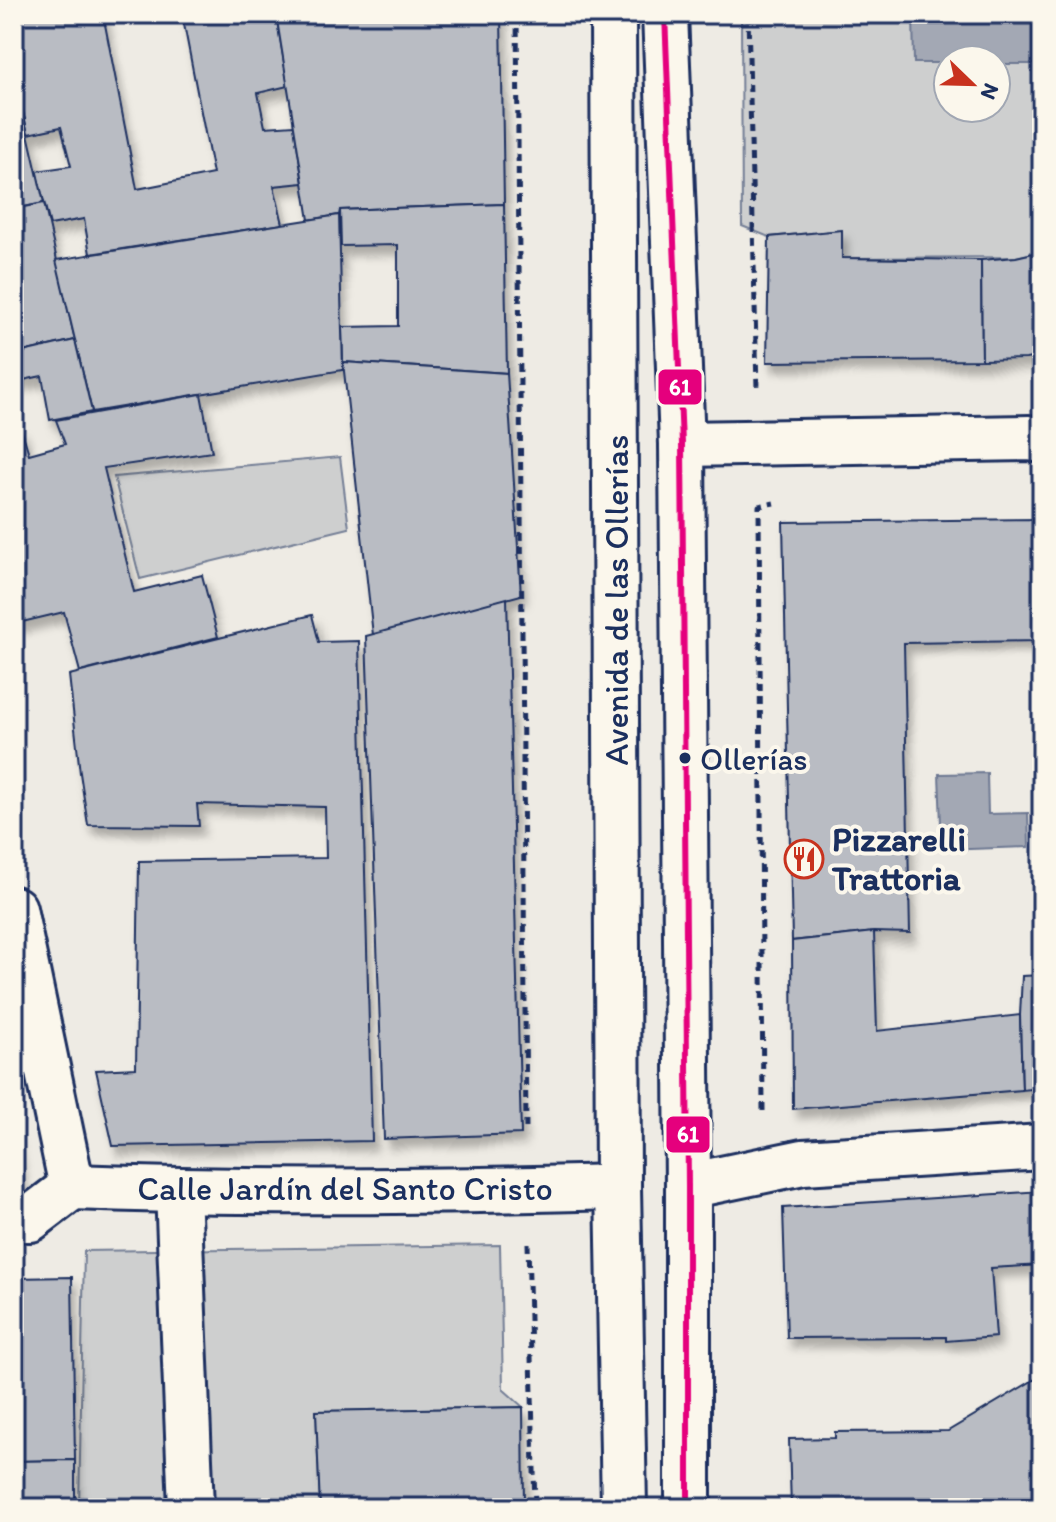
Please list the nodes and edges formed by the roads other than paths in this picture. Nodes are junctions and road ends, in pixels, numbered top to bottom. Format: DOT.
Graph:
graph roads {
  1 [pos="613,14"];
  2 [pos="665,14"];
  3 [pos="1042,440"];
  4 [pos="682,444"];
  5 [pos="14,909"];
  6 [pos="1042,1147"];
  7 [pos="688,1186"];
  8 [pos="72,1187"];
  9 [pos="618,1187"];
  10 [pos="178,1191"];
  11 [pos="14,1219"];
  12 [pos="191,1508"];
  13 [pos="624,1508"];
  14 [pos="688,1508"];
  1 -- 9 [label="main road, Avenida de las Ollerías"];
  2 -- 4 [label="main road, Avenida de las Ollerías"];
  3 -- 4 [label="main road"];
  4 -- 7 [label="main road, Avenida de las Ollerías"];
  5 -- 8 [label="main road"];
  6 -- 7 [label="main road"];
  7 -- 9 [label="main road"];
  7 -- 14 [label="main road, Avenida de las Ollerías"];
  8 -- 10 [label="main road, Calle Jardín del Santo Cristo"];
  8 -- 11 [label="main road"];
  9 -- 10 [label="main road, Calle Jardín del Santo Cristo"];
  9 -- 13 [label="main road, Avenida de las Ollerías"];
  10 -- 12 [label="main road"];
}
